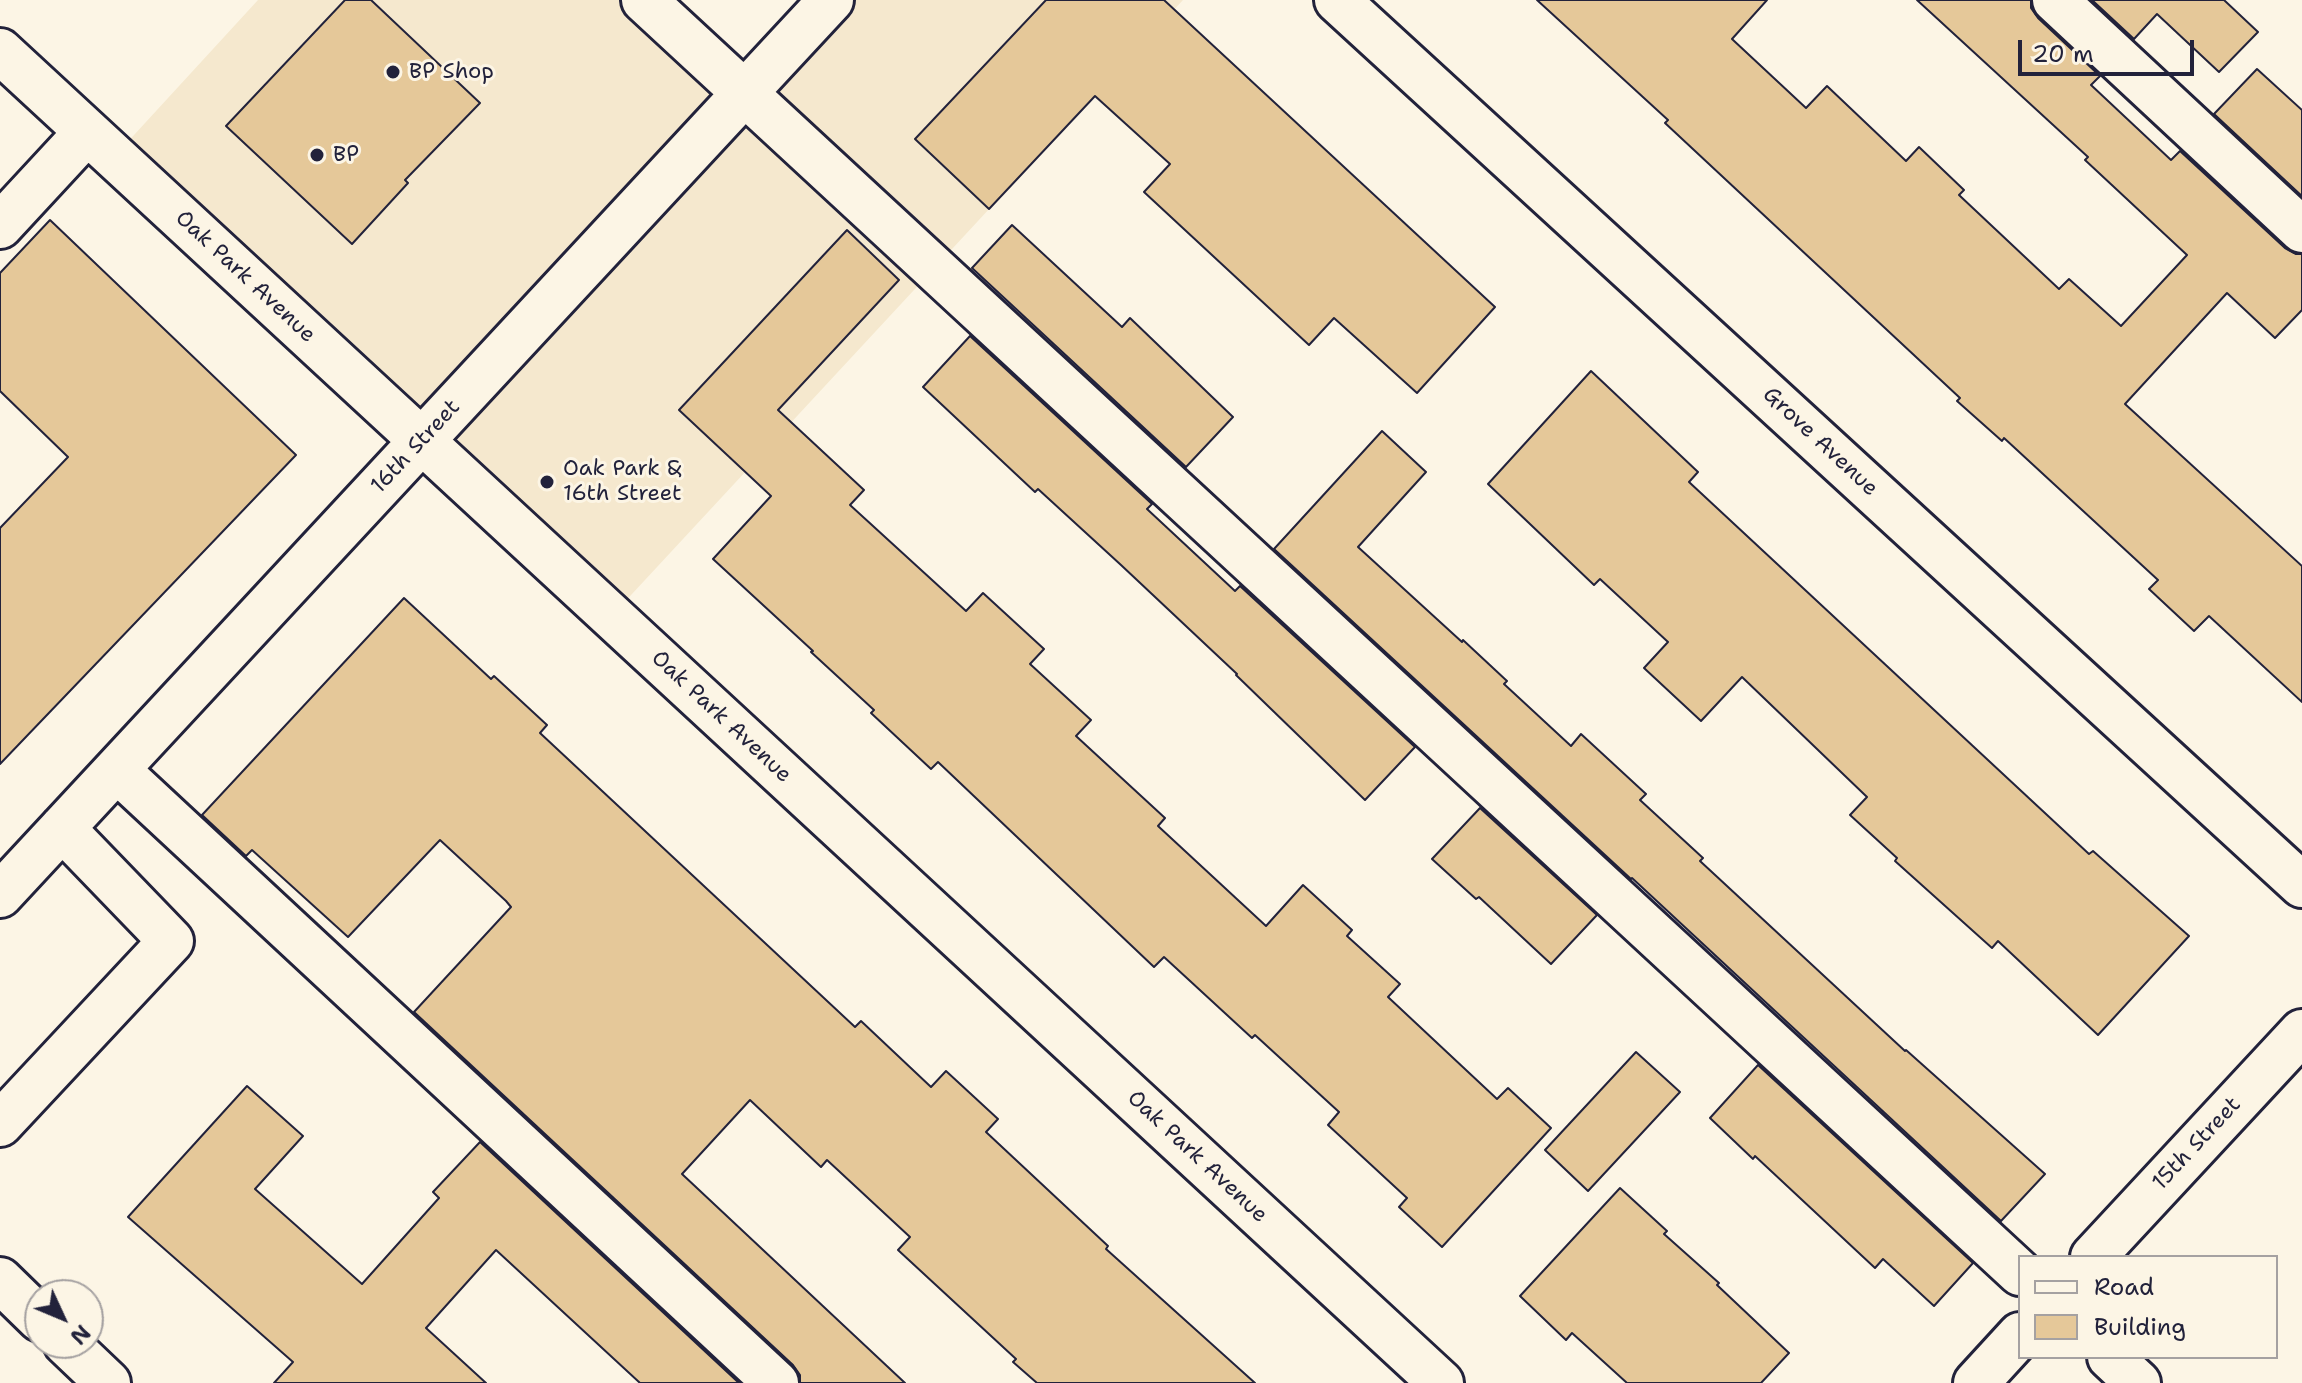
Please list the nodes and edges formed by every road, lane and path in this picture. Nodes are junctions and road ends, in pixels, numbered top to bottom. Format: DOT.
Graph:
graph roads {
  1 [pos="644,0"];
  2 [pos="831,0"];
  3 [pos="1337,0"];
  4 [pos="2055,0"];
  5 [pos="0,51"];
  6 [pos="745,93"];
  7 [pos="87,132"];
  8 [pos="0,226"];
  9 [pos="2302,230"];
  10 [pos="422,441"];
  11 [pos="117,770"];
  12 [pos="62,828"];
  13 [pos="2302,885"];
  14 [pos="0,895"];
  15 [pos="2302,1032"];
  16 [pos="0,1124"];
  17 [pos="2095,1255"];
  18 [pos="2018,1271"];
  19 [pos="0,1280"];
  20 [pos="24,1303"];
  21 [pos="2018,1337"];
  22 [pos="83,1359"];
  23 [pos="2112,1359"];
  24 [pos="108,1383"];
  25 [pos="776,1383"];
  26 [pos="1441,1383"];
  27 [pos="1976,1383"];
  28 [pos="2138,1383"];
  1 -- 6 [label="street"];
  2 -- 6 [label="street, 16th Street"];
  3 -- 13 [label="street, Grove Avenue"];
  4 -- 9 [label="street"];
  5 -- 7 [label="street, Oak Park Avenue"];
  6 -- 10 [label="street, 16th Street"];
  6 -- 18 [label="street"];
  7 -- 8 [label="street"];
  7 -- 10 [label="street, Oak Park Avenue"];
  10 -- 11 [label="street, 16th Street"];
  10 -- 26 [label="street, Oak Park Avenue"];
  11 -- 12 [label="street, 16th Street"];
  11 -- 25 [label="street"];
  12 -- 14 [label="street, 16th Street"];
  12 -- 16 [label="street"];
  15 -- 17 [label="street, 15th Street"];
  19 -- 20 [label="street"];
  21 -- 27 [label="street"];
  22 -- 24 [label="street"];
  23 -- 28 [label="street"];
}
